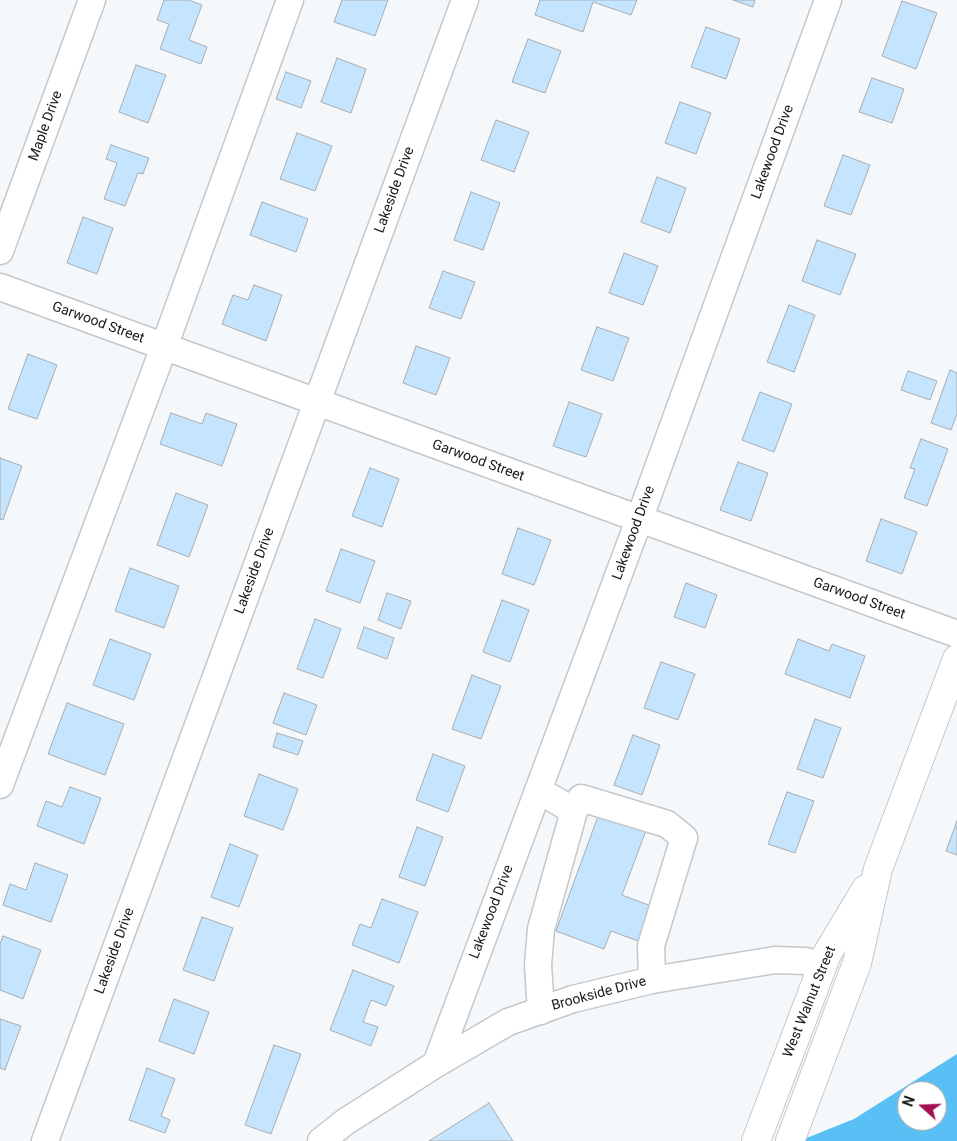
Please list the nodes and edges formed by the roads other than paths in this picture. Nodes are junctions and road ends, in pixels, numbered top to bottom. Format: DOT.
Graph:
graph roads {
  1 [pos="92,0"];
  2 [pos="290,0"];
  3 [pos="465,0"];
  4 [pos="828,0"];
  5 [pos="0,251"];
  6 [pos="0,287"];
  7 [pos="164,347"];
  8 [pos="317,403"];
  9 [pos="639,520"];
  10 [pos="957,634"];
  11 [pos="957,659"];
  12 [pos="0,785"];
  13 [pos="538,790"];
  14 [pos="574,811"];
  15 [pos="878,869"];
  16 [pos="822,965"];
  17 [pos="652,980"];
  18 [pos="541,1010"];
  19 [pos="436,1064"];
  20 [pos="792,1137"];
  21 [pos="758,1138"];
  22 [pos="45,1141"];
  23 [pos="321,1141"];
  1 -- 5 [label="street, Maple Drive"];
  2 -- 7 [label="street"];
  3 -- 8 [label="street, Lakeside Drive"];
  4 -- 9 [label="street, Lakewood Drive"];
  6 -- 7 [label="street, Garwood Street"];
  7 -- 8 [label="street, Garwood Street"];
  7 -- 12 [label="street"];
  8 -- 9 [label="street, Garwood Street"];
  8 -- 22 [label="street, Lakeside Drive"];
  9 -- 10 [label="street, Garwood Street"];
  9 -- 13 [label="street, Lakewood Drive"];
  11 -- 15 [label="main road, West Walnut Street"];
  13 -- 14 [label="street"];
  13 -- 19 [label="street, Lakewood Drive"];
  14 -- 17 [label="street"];
  14 -- 18 [label="street"];
  15 -- 16 [label="main road, West Walnut Street"];
  15 -- 20 [label="main road, West Walnut Street"];
  16 -- 17 [label="street, Brookside Drive"];
  16 -- 21 [label="main road, West Walnut Street"];
  17 -- 18 [label="street, Brookside Drive"];
  18 -- 19 [label="street, Brookside Drive"];
  19 -- 23 [label="street, Brookside Drive"];
}
